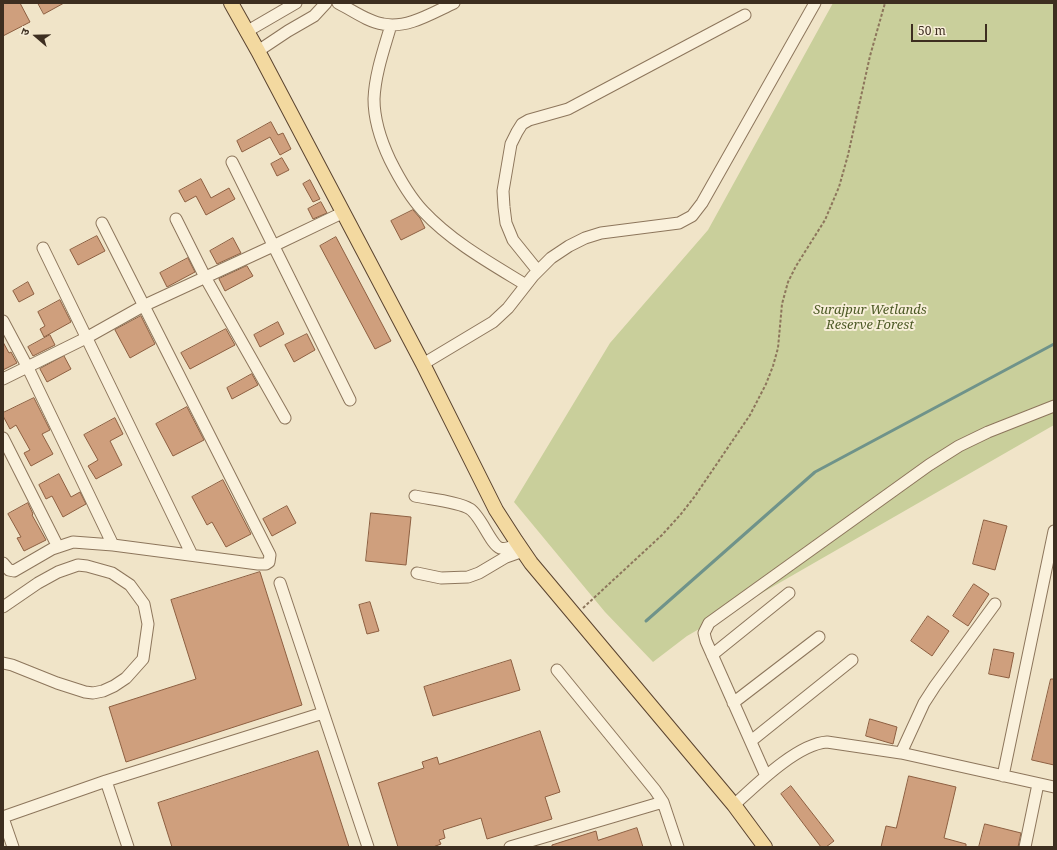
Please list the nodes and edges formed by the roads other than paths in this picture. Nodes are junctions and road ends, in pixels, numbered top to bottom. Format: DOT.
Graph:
graph roads {
  1 [pos="230,3"];
  2 [pos="296,3"];
  3 [pos="326,3"];
  4 [pos="338,3"];
  5 [pos="454,3"];
  6 [pos="815,3"];
  7 [pos="745,15"];
  8 [pos="391,25"];
  9 [pos="246,32"];
  10 [pos="258,51"];
  11 [pos="232,162"];
  12 [pos="342,212"];
  13 [pos="176,219"];
  14 [pos="102,223"];
  15 [pos="273,246"];
  16 [pos="43,248"];
  17 [pos="538,271"];
  18 [pos="205,277"];
  19 [pos="526,285"];
  20 [pos="143,306"];
  21 [pos="3,321"];
  22 [pos="86,338"];
  23 [pos="423,364"];
  24 [pos="28,368"];
  25 [pos="3,379"];
  26 [pos="350,400"];
  27 [pos="1054,406"];
  28 [pos="285,418"];
  29 [pos="3,438"];
  30 [pos="415,496"];
  31 [pos="1054,531"];
  32 [pos="114,545"];
  33 [pos="58,547"];
  34 [pos="520,547"];
  35 [pos="192,555"];
  36 [pos="3,562"];
  37 [pos="417,573"];
  38 [pos="280,583"];
  39 [pos="789,593"];
  40 [pos="995,604"];
  41 [pos="3,607"];
  42 [pos="819,637"];
  43 [pos="712,655"];
  44 [pos="852,660"];
  45 [pos="3,663"];
  46 [pos="557,670"];
  47 [pos="733,703"];
  48 [pos="323,712"];
  49 [pos="751,741"];
  50 [pos="901,753"];
  51 [pos="766,776"];
  52 [pos="1003,776"];
  53 [pos="106,781"];
  54 [pos="1038,784"];
  55 [pos="1054,787"];
  56 [pos="663,802"];
  57 [pos="734,805"];
  58 [pos="3,818"];
  59 [pos="13,847"];
  60 [pos="128,847"];
  61 [pos="368,847"];
  62 [pos="510,847"];
  63 [pos="678,847"];
  64 [pos="766,847"];
  65 [pos="1025,847"];
  1 -- 9 [label="main road"];
  2 -- 9 [label="street"];
  3 -- 10 [label="street"];
  4 -- 8 [label="street"];
  5 -- 8 [label="street"];
  6 -- 17 [label="street"];
  7 -- 17 [label="street"];
  8 -- 19 [label="street"];
  9 -- 10 [label="main road"];
  10 -- 12 [label="main road"];
  11 -- 15 [label="street"];
  12 -- 15 [label="street"];
  12 -- 23 [label="main road"];
  13 -- 18 [label="street"];
  14 -- 20 [label="street"];
  15 -- 18 [label="street"];
  15 -- 26 [label="street"];
  16 -- 22 [label="street"];
  17 -- 19 [label="street"];
  18 -- 20 [label="street"];
  18 -- 28 [label="street"];
  19 -- 23 [label="street"];
  20 -- 22 [label="street"];
  20 -- 35 [label="street"];
  21 -- 24 [label="street"];
  22 -- 24 [label="street"];
  22 -- 35 [label="street"];
  23 -- 34 [label="main road"];
  24 -- 25 [label="street"];
  24 -- 32 [label="street"];
  27 -- 43 [label="street"];
  29 -- 33 [label="street"];
  30 -- 34 [label="street"];
  31 -- 52 [label="street"];
  32 -- 33 [label="street"];
  32 -- 35 [label="street"];
  33 -- 36 [label="street"];
  34 -- 37 [label="street"];
  34 -- 57 [label="main road"];
  38 -- 48 [label="street"];
  39 -- 43 [label="street"];
  40 -- 50 [label="street"];
  41 -- 45 [label="street"];
  42 -- 47 [label="street"];
  43 -- 47 [label="street"];
  44 -- 49 [label="street"];
  46 -- 56 [label="street"];
  47 -- 49 [label="street"];
  48 -- 53 [label="street"];
  48 -- 61 [label="street"];
  49 -- 51 [label="street"];
  50 -- 51 [label="street"];
  50 -- 52 [label="street"];
  51 -- 57 [label="street"];
  52 -- 54 [label="street"];
  53 -- 58 [label="street"];
  53 -- 60 [label="street"];
  54 -- 55 [label="street"];
  54 -- 65 [label="street"];
  56 -- 62 [label="street"];
  56 -- 63 [label="street"];
  57 -- 64 [label="main road"];
  58 -- 59 [label="street"];
}
